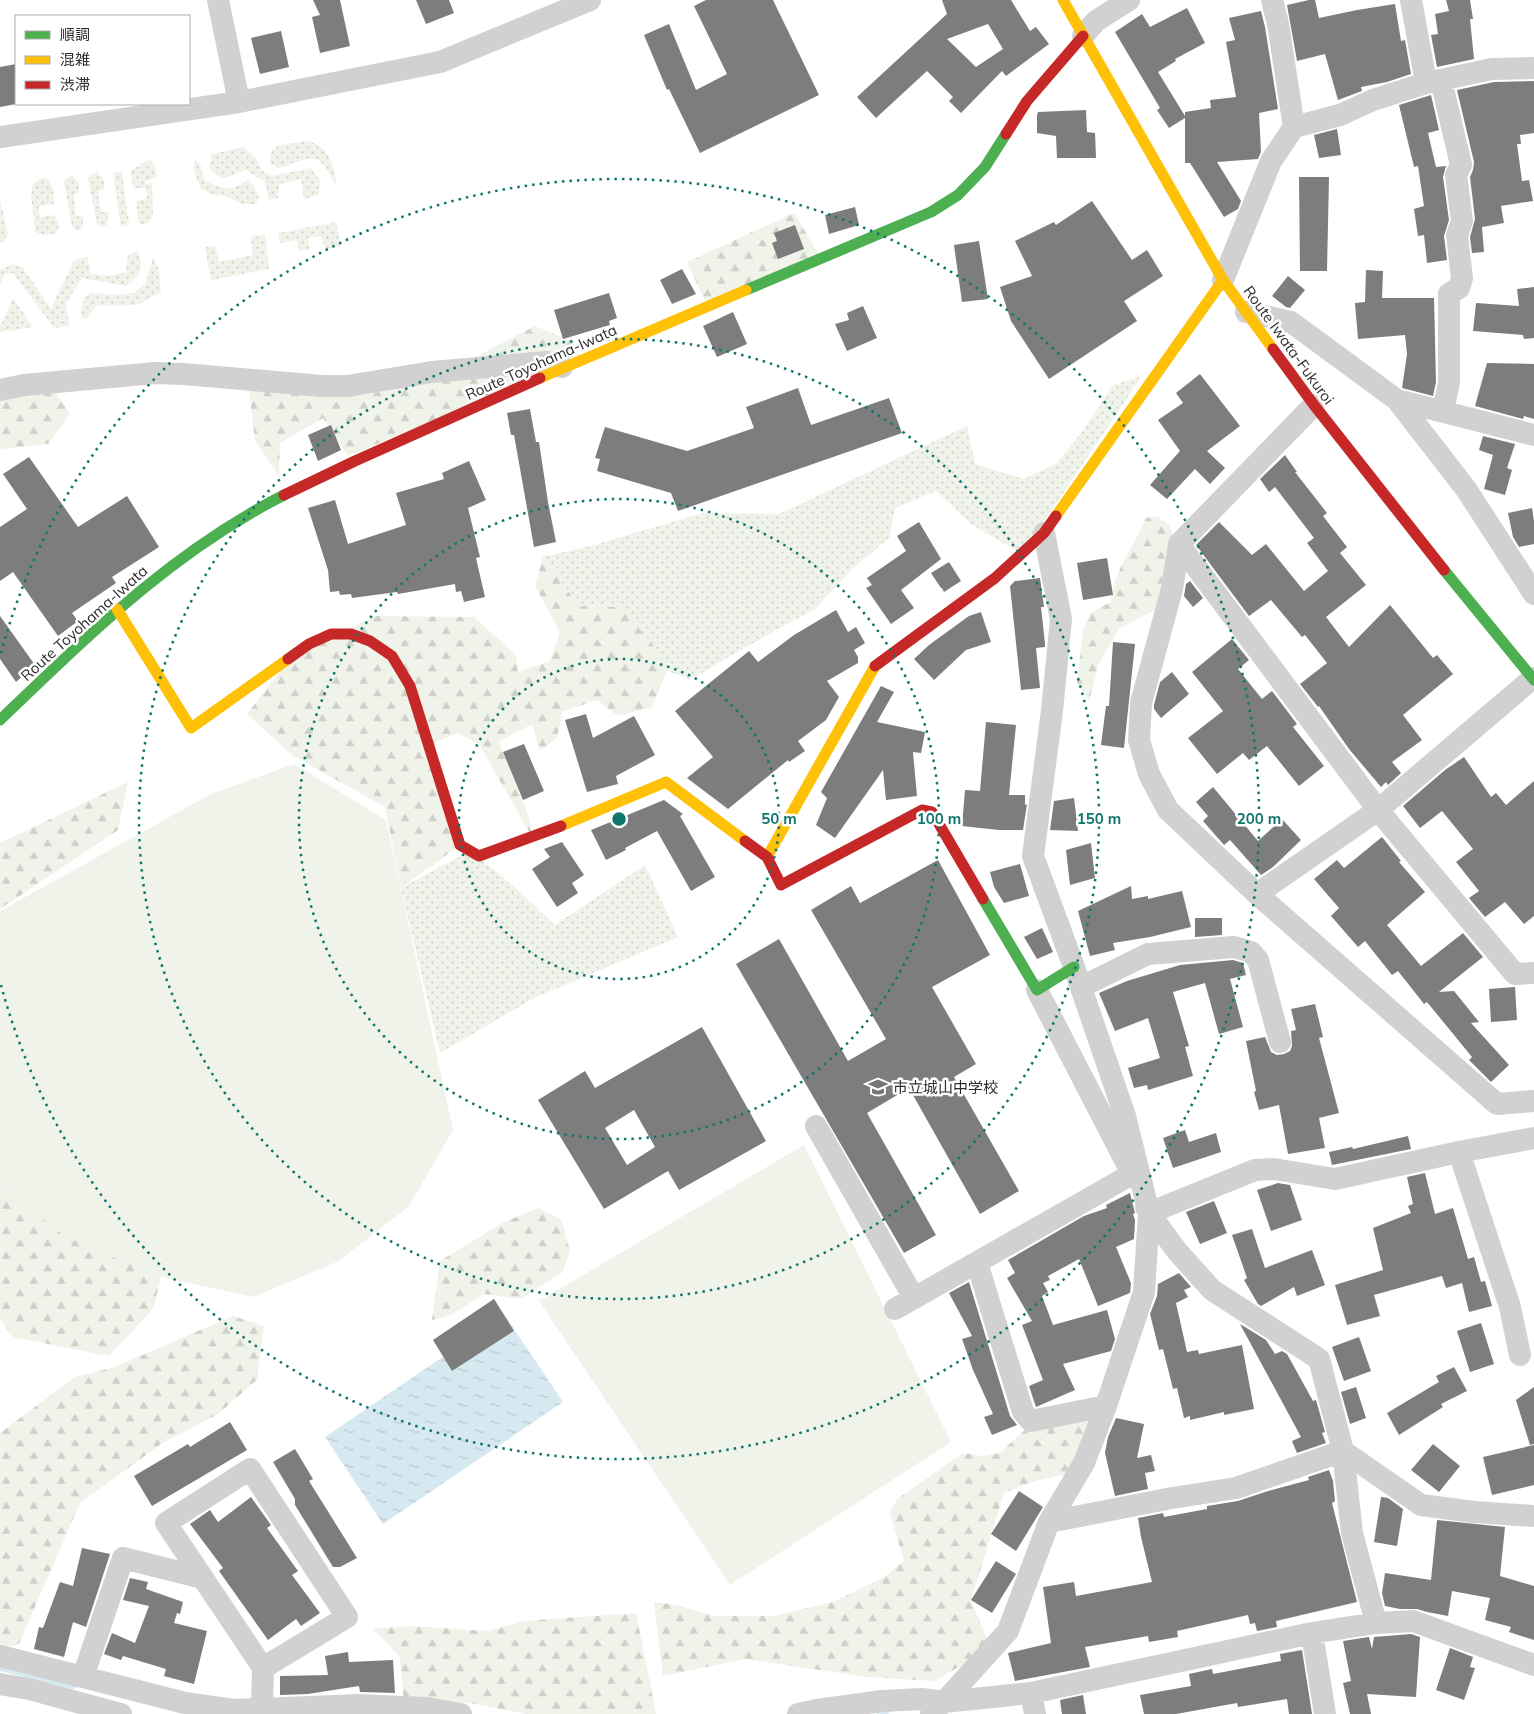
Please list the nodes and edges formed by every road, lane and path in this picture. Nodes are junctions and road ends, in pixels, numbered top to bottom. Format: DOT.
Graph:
graph roads {
  1 [pos="218,0"];
  2 [pos="590,0"];
  3 [pos="1063,0"];
  4 [pos="1129,0"];
  5 [pos="1272,0"];
  6 [pos="1411,0"];
  7 [pos="1083,36"];
  8 [pos="1534,68"];
  9 [pos="1433,82"];
  10 [pos="239,102"];
  11 [pos="1294,127"];
  12 [pos="0,138"];
  13 [pos="1223,280"];
  14 [pos="1246,312"];
  15 [pos="562,367"];
  16 [pos="0,390"];
  17 [pos="1397,400"];
  18 [pos="1314,405"];
  19 [pos="1443,411"];
  20 [pos="1534,435"];
  21 [pos="1044,533"];
  22 [pos="1179,544"];
  23 [pos="1534,594"];
  24 [pos="117,609"];
  25 [pos="1533,679"];
  26 [pos="0,720"];
  27 [pos="1378,810"];
  28 [pos="767,857"];
  29 [pos="1257,894"];
  30 [pos="1074,966"];
  31 [pos="1534,973"];
  32 [pos="1080,988"];
  33 [pos="1037,990"];
  34 [pos="1280,1042"];
  35 [pos="1534,1101"];
  36 [pos="816,1126"];
  37 [pos="1534,1138"];
  38 [pos="1459,1152"];
  39 [pos="1132,1174"];
  40 [pos="1149,1213"];
  41 [pos="977,1263"];
  42 [pos="1520,1355"];
  43 [pos="1106,1406"];
  44 [pos="1343,1450"];
  45 [pos="1534,1516"];
  46 [pos="1049,1522"];
  47 [pos="202,1578"];
  48 [pos="1376,1623"];
  49 [pos="1312,1633"];
  50 [pos="0,1656"];
  51 [pos="1534,1665"];
  52 [pos="37,1666"];
  53 [pos="262,1668"];
  54 [pos="83,1677"];
  55 [pos="0,1684"];
  56 [pos="29,1689"];
  57 [pos="1033,1703"];
  58 [pos="937,1708"];
  59 [pos="262,1709"];
  60 [pos="121,1714"];
  61 [pos="461,1714"];
  62 [pos="798,1714"];
  63 [pos="1325,1714"];
  1 -- 10 [label="street"];
  2 -- 10 [label="street"];
  3 -- 7 [label="main road, Route Iwata-Fukuroi"];
  4 -- 7 [label="street"];
  5 -- 11 [label="street"];
  6 -- 9 [label="street"];
  7 -- 13 [label="main road, Route Iwata-Fukuroi"];
  7 -- 15 [label="main road, Route Toyohama-Iwata"];
  8 -- 9 [label="street"];
  9 -- 11 [label="street"];
  9 -- 19 [label="street"];
  10 -- 12 [label="street"];
  11 -- 13 [label="street"];
  13 -- 14 [label="main road, Route Iwata-Fukuroi"];
  13 -- 21 [label="main road"];
  14 -- 17 [label="street"];
  14 -- 18 [label="main road, Route Iwata-Fukuroi"];
  15 -- 16 [label="street"];
  15 -- 24 [label="main road, Route Toyohama-Iwata"];
  17 -- 19 [label="street"];
  17 -- 23 [label="street"];
  18 -- 22 [label="street"];
  18 -- 25 [label="main road, Route Iwata-Fukuroi"];
  19 -- 20 [label="street"];
  21 -- 28 [label="main road"];
  21 -- 30 [label="street"];
  22 -- 27 [label="street"];
  22 -- 29 [label="street"];
  24 -- 26 [label="main road, Route Toyohama-Iwata"];
  24 -- 28 [label="main road"];
  25 -- 27 [label="street"];
  27 -- 29 [label="street"];
  27 -- 31 [label="street"];
  28 -- 33 [label="main road"];
  29 -- 35 [label="street"];
  30 -- 32 [label="street"];
  30 -- 33 [label="main road"];
  32 -- 34 [label="street"];
  32 -- 40 [label="street"];
  33 -- 39 [label="street"];
  36 -- 41 [label="street"];
  37 -- 38 [label="street"];
  38 -- 40 [label="street"];
  38 -- 42 [label="street"];
  39 -- 40 [label="street"];
  39 -- 41 [label="street"];
  40 -- 43 [label="street"];
  40 -- 44 [label="street"];
  41 -- 43 [label="street"];
  43 -- 46 [label="street"];
  44 -- 45 [label="street"];
  44 -- 46 [label="street"];
  44 -- 48 [label="street"];
  46 -- 58 [label="street"];
  47 -- 53 [label="street"];
  47 -- 53 [label="street"];
  47 -- 54 [label="street"];
  48 -- 49 [label="street"];
  48 -- 51 [label="street"];
  49 -- 57 [label="street"];
  49 -- 63 [label="street"];
  50 -- 52 [label="street"];
  52 -- 54 [label="street"];
  52 -- 56 [label="street"];
  53 -- 59 [label="street"];
  54 -- 59 [label="street"];
  55 -- 56 [label="street"];
  56 -- 60 [label="street"];
  57 -- 58 [label="street"];
  58 -- 62 [label="street"];
  59 -- 61 [label="street"];
}
